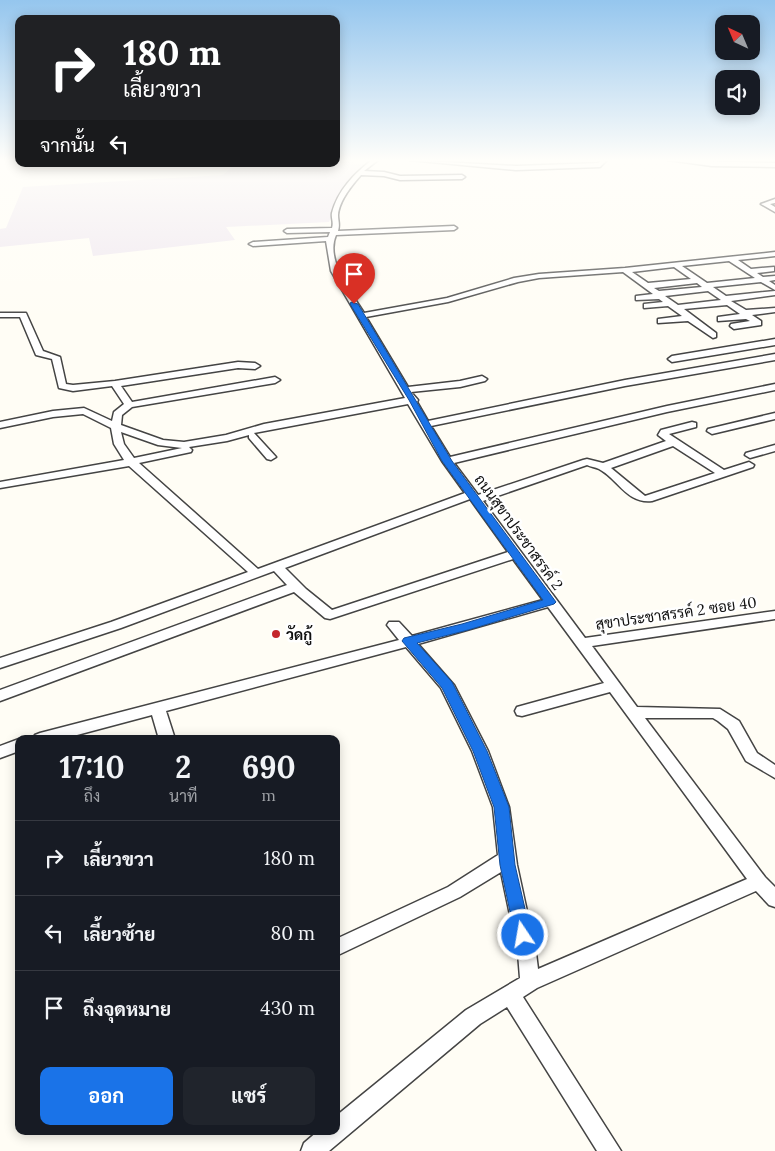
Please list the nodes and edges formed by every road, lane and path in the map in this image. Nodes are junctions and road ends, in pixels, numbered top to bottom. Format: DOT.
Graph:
graph roads {
  1 [pos="336,214"];
  2 [pos="454,228"];
  3 [pos="287,231"];
  4 [pos="333,234"];
  5 [pos="253,244"];
  6 [pos="775,254"];
  7 [pos="731,259"];
  8 [pos="676,265"];
  9 [pos="771,269"];
  10 [pos="625,270"];
  11 [pos="750,272"];
  12 [pos="762,279"];
  13 [pos="646,286"];
  14 [pos="774,286"];
  15 [pos="638,298"];
  16 [pos="724,299"];
  17 [pos="775,301"];
  18 [pos="668,302"];
  19 [pos="647,306"];
  20 [pos="775,310"];
  21 [pos="714,312"];
  22 [pos="656,313"];
  23 [pos="0,315"];
  24 [pos="361,316"];
  25 [pos="689,318"];
  26 [pos="775,318"];
  27 [pos="722,319"];
  28 [pos="661,322"];
  29 [pos="698,324"];
  30 [pos="734,326"];
  31 [pos="678,327"];
  32 [pos="713,336"];
  33 [pos="775,342"];
  34 [pos="750,346"];
  35 [pos="771,358"];
  36 [pos="672,359"];
  37 [pos="255,366"];
  38 [pos="482,379"];
  39 [pos="275,380"];
  40 [pos="115,384"];
  41 [pos="772,390"];
  42 [pos="410,395"];
  43 [pos="128,405"];
  44 [pos="775,416"];
  45 [pos="426,424"];
  46 [pos="0,425"];
  47 [pos="692,425"];
  48 [pos="271,426"];
  49 [pos="116,427"];
  50 [pos="712,431"];
  51 [pos="253,436"];
  52 [pos="674,442"];
  53 [pos="775,448"];
  54 [pos="271,457"];
  55 [pos="447,461"];
  56 [pos="131,462"];
  57 [pos="604,467"];
  58 [pos="722,473"];
  59 [pos="0,485"];
  60 [pos="473,498"];
  61 [pos="515,554"];
  62 [pos="277,567"];
  63 [pos="258,574"];
  64 [pos="295,587"];
  65 [pos="550,602"];
  66 [pos="775,615"];
  67 [pos="394,625"];
  68 [pos="408,641"];
  69 [pos="582,643"];
  70 [pos="0,663"];
  71 [pos="613,686"];
  72 [pos="0,696"];
  73 [pos="157,707"];
  74 [pos="522,711"];
  75 [pos="632,712"];
  76 [pos="55,735"];
  77 [pos="166,735"];
  78 [pos="15,746"];
  79 [pos="0,752"];
  80 [pos="775,772"];
  81 [pos="507,859"];
  82 [pos="759,882"];
  83 [pos="775,898"];
  84 [pos="340,946"];
  85 [pos="530,982"];
  86 [pos="511,995"];
  87 [pos="340,1128"];
  88 [pos="331,1135"];
  89 [pos="312,1151"];
  90 [pos="610,1151"];
  1 -- 4 [label="street, ถนนสุขาประชาสรรค์ 2"];
  2 -- 4 [label="street"];
  3 -- 4 [label="street"];
  4 -- 5 [label="street"];
  4 -- 24 [label="street, ถนนสุขาประชาสรรค์ 2"];
  6 -- 7 [label="street"];
  7 -- 8 [label="street"];
  7 -- 11 [label="street"];
  8 -- 10 [label="street"];
  8 -- 16 [label="street"];
  9 -- 11 [label="street"];
  10 -- 13 [label="street"];
  10 -- 24 [label="street"];
  11 -- 12 [label="street"];
  11 -- 16 [label="street"];
  12 -- 14 [label="street"];
  12 -- 16 [label="street"];
  13 -- 16 [label="street"];
  13 -- 18 [label="street"];
  14 -- 16 [label="street"];
  14 -- 16 [label="street"];
  15 -- 18 [label="street"];
  16 -- 17 [label="street"];
  16 -- 18 [label="street"];
  16 -- 18 [label="street"];
  16 -- 20 [label="street"];
  16 -- 21 [label="street"];
  16 -- 26 [label="street"];
  16 -- 27 [label="street"];
  16 -- 30 [label="street"];
  18 -- 19 [label="street"];
  18 -- 22 [label="street"];
  18 -- 25 [label="street"];
  23 -- 40 [label="street"];
  24 -- 42 [label="street, ถนนสุขาประชาสรรค์ 2"];
  25 -- 28 [label="street"];
  25 -- 29 [label="street"];
  29 -- 31 [label="street"];
  29 -- 32 [label="street"];
  33 -- 34 [label="street"];
  34 -- 35 [label="street"];
  34 -- 36 [label="street"];
  35 -- 45 [label="street"];
  37 -- 40 [label="street"];
  38 -- 42 [label="street"];
  39 -- 43 [label="street"];
  40 -- 43 [label="street"];
  41 -- 55 [label="street"];
  42 -- 45 [label="street, ถนนสุขาประชาสรรค์ 2"];
  42 -- 48 [label="street"];
  43 -- 49 [label="street"];
  44 -- 50 [label="street"];
  45 -- 55 [label="street, ถนนสุขาประชาสรรค์ 2"];
  46 -- 49 [label="street"];
  47 -- 52 [label="street"];
  48 -- 49 [label="street"];
  48 -- 51 [label="street"];
  49 -- 56 [label="street"];
  51 -- 54 [label="street"];
  51 -- 56 [label="street"];
  52 -- 57 [label="street"];
  52 -- 58 [label="street"];
  53 -- 58 [label="street"];
  55 -- 60 [label="street, ถนนสุขาประชาสรรค์ 2"];
  56 -- 59 [label="street"];
  56 -- 63 [label="street"];
  57 -- 58 [label="street"];
  57 -- 60 [label="street"];
  60 -- 61 [label="street, ถนนสุขาประชาสรรค์ 2"];
  60 -- 62 [label="street"];
  61 -- 64 [label="street"];
  61 -- 65 [label="street, ถนนสุขาประชาสรรค์ 2"];
  62 -- 63 [label="street"];
  62 -- 64 [label="street"];
  63 -- 70 [label="street"];
  64 -- 72 [label="street"];
  65 -- 68 [label="street"];
  65 -- 69 [label="street, ถนนสุขาประชาสรรค์ 2"];
  66 -- 69 [label="street, สุขาประชาสรรค์ 2 ซอย 40"];
  67 -- 68 [label="street"];
  68 -- 73 [label="street"];
  68 -- 81 [label="street"];
  69 -- 71 [label="street, ถนนสุขาประชาสรรค์ 2"];
  71 -- 74 [label="street"];
  71 -- 75 [label="street, ถนนสุขาประชาสรรค์ 2"];
  73 -- 76 [label="street"];
  73 -- 77 [label="street"];
  75 -- 80 [label="street"];
  75 -- 82 [label="street, ถนนสุขาประชาสรรค์ 2"];
  78 -- 79 [label="street"];
  81 -- 84 [label="street"];
  81 -- 85 [label="street"];
  82 -- 83 [label="street, ถนนสุขาประชาสรรค์ 2"];
  82 -- 85 [label="street"];
  85 -- 86 [label="street"];
  86 -- 87 [label="street"];
  86 -- 90 [label="street"];
  88 -- 89 [label="street"];
}
